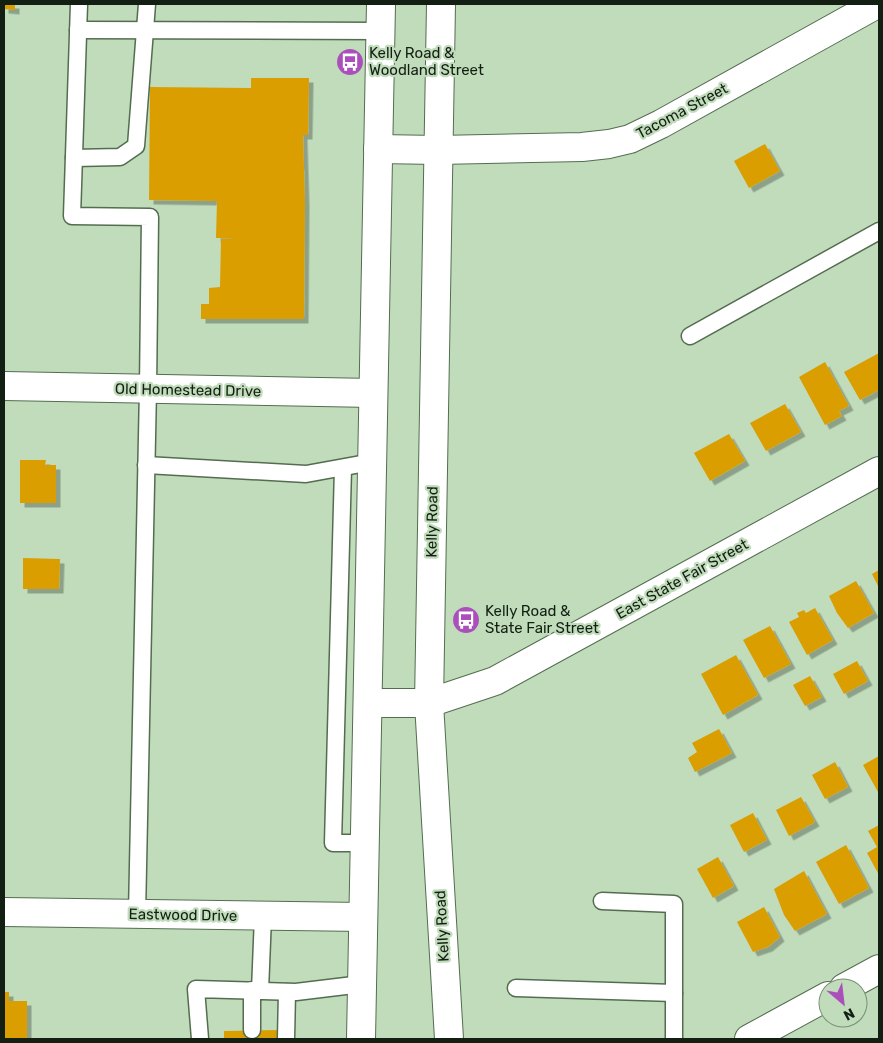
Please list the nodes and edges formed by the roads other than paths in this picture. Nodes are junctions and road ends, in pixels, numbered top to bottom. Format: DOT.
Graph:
graph roads {
  1 [pos="79,4"];
  2 [pos="147,4"];
  3 [pos="380,4"];
  4 [pos="441,4"];
  5 [pos="876,4"];
  6 [pos="78,30"];
  7 [pos="145,30"];
  8 [pos="380,31"];
  9 [pos="378,149"];
  10 [pos="438,150"];
  11 [pos="74,158"];
  12 [pos="879,231"];
  13 [pos="690,336"];
  14 [pos="4,386"];
  15 [pos="148,389"];
  16 [pos="373,393"];
  17 [pos="372,462"];
  18 [pos="146,465"];
  19 [pos="343,468"];
  20 [pos="879,471"];
  21 [pos="368,703"];
  22 [pos="429,703"];
  23 [pos="365,843"];
  24 [pos="602,901"];
  25 [pos="4,912"];
  26 [pos="137,914"];
  27 [pos="263,916"];
  28 [pos="363,916"];
  29 [pos="879,969"];
  30 [pos="862,978"];
  31 [pos="362,984"];
  32 [pos="516,988"];
  33 [pos="256,991"];
  34 [pos="287,992"];
  35 [pos="674,992"];
  36 [pos="818,1001"];
  37 [pos="252,1030"];
  38 [pos="200,1039"];
  39 [pos="286,1039"];
  40 [pos="361,1039"];
  41 [pos="449,1039"];
  42 [pos="674,1039"];
  43 [pos="749,1039"];
  1 -- 6 [label="lane"];
  2 -- 7 [label="lane"];
  3 -- 8 [label="street"];
  4 -- 10 [label="street, Kelly Road"];
  5 -- 10 [label="street, Tacoma Street"];
  6 -- 7 [label="lane"];
  6 -- 11 [label="lane"];
  7 -- 8 [label="lane"];
  7 -- 11 [label="lane"];
  8 -- 9 [label="street"];
  9 -- 10 [label="street, Tacoma Street"];
  9 -- 16 [label="street"];
  10 -- 22 [label="street, Kelly Road"];
  11 -- 15 [label="lane"];
  12 -- 13 [label="lane"];
  14 -- 15 [label="street, Old Homestead Drive"];
  15 -- 16 [label="street, Old Homestead Drive"];
  15 -- 18 [label="lane"];
  16 -- 17 [label="street"];
  17 -- 19 [label="lane"];
  17 -- 21 [label="street"];
  18 -- 19 [label="lane"];
  18 -- 26 [label="lane"];
  19 -- 23 [label="lane"];
  20 -- 22 [label="street, East State Fair Street"];
  21 -- 22 [label="street, East State Fair Street"];
  21 -- 23 [label="street"];
  22 -- 41 [label="street, Kelly Road"];
  23 -- 28 [label="street"];
  24 -- 35 [label="lane"];
  25 -- 26 [label="street, Eastwood Drive"];
  26 -- 27 [label="street, Eastwood Drive"];
  27 -- 28 [label="street, Eastwood Drive"];
  27 -- 33 [label="lane"];
  28 -- 31 [label="street"];
  29 -- 30 [label="street"];
  31 -- 34 [label="lane"];
  31 -- 40 [label="street"];
  32 -- 35 [label="lane"];
  33 -- 34 [label="lane"];
  33 -- 37 [label="lane"];
  33 -- 38 [label="lane"];
  34 -- 39 [label="lane"];
  35 -- 42 [label="lane"];
  36 -- 43 [label="street"];
}
